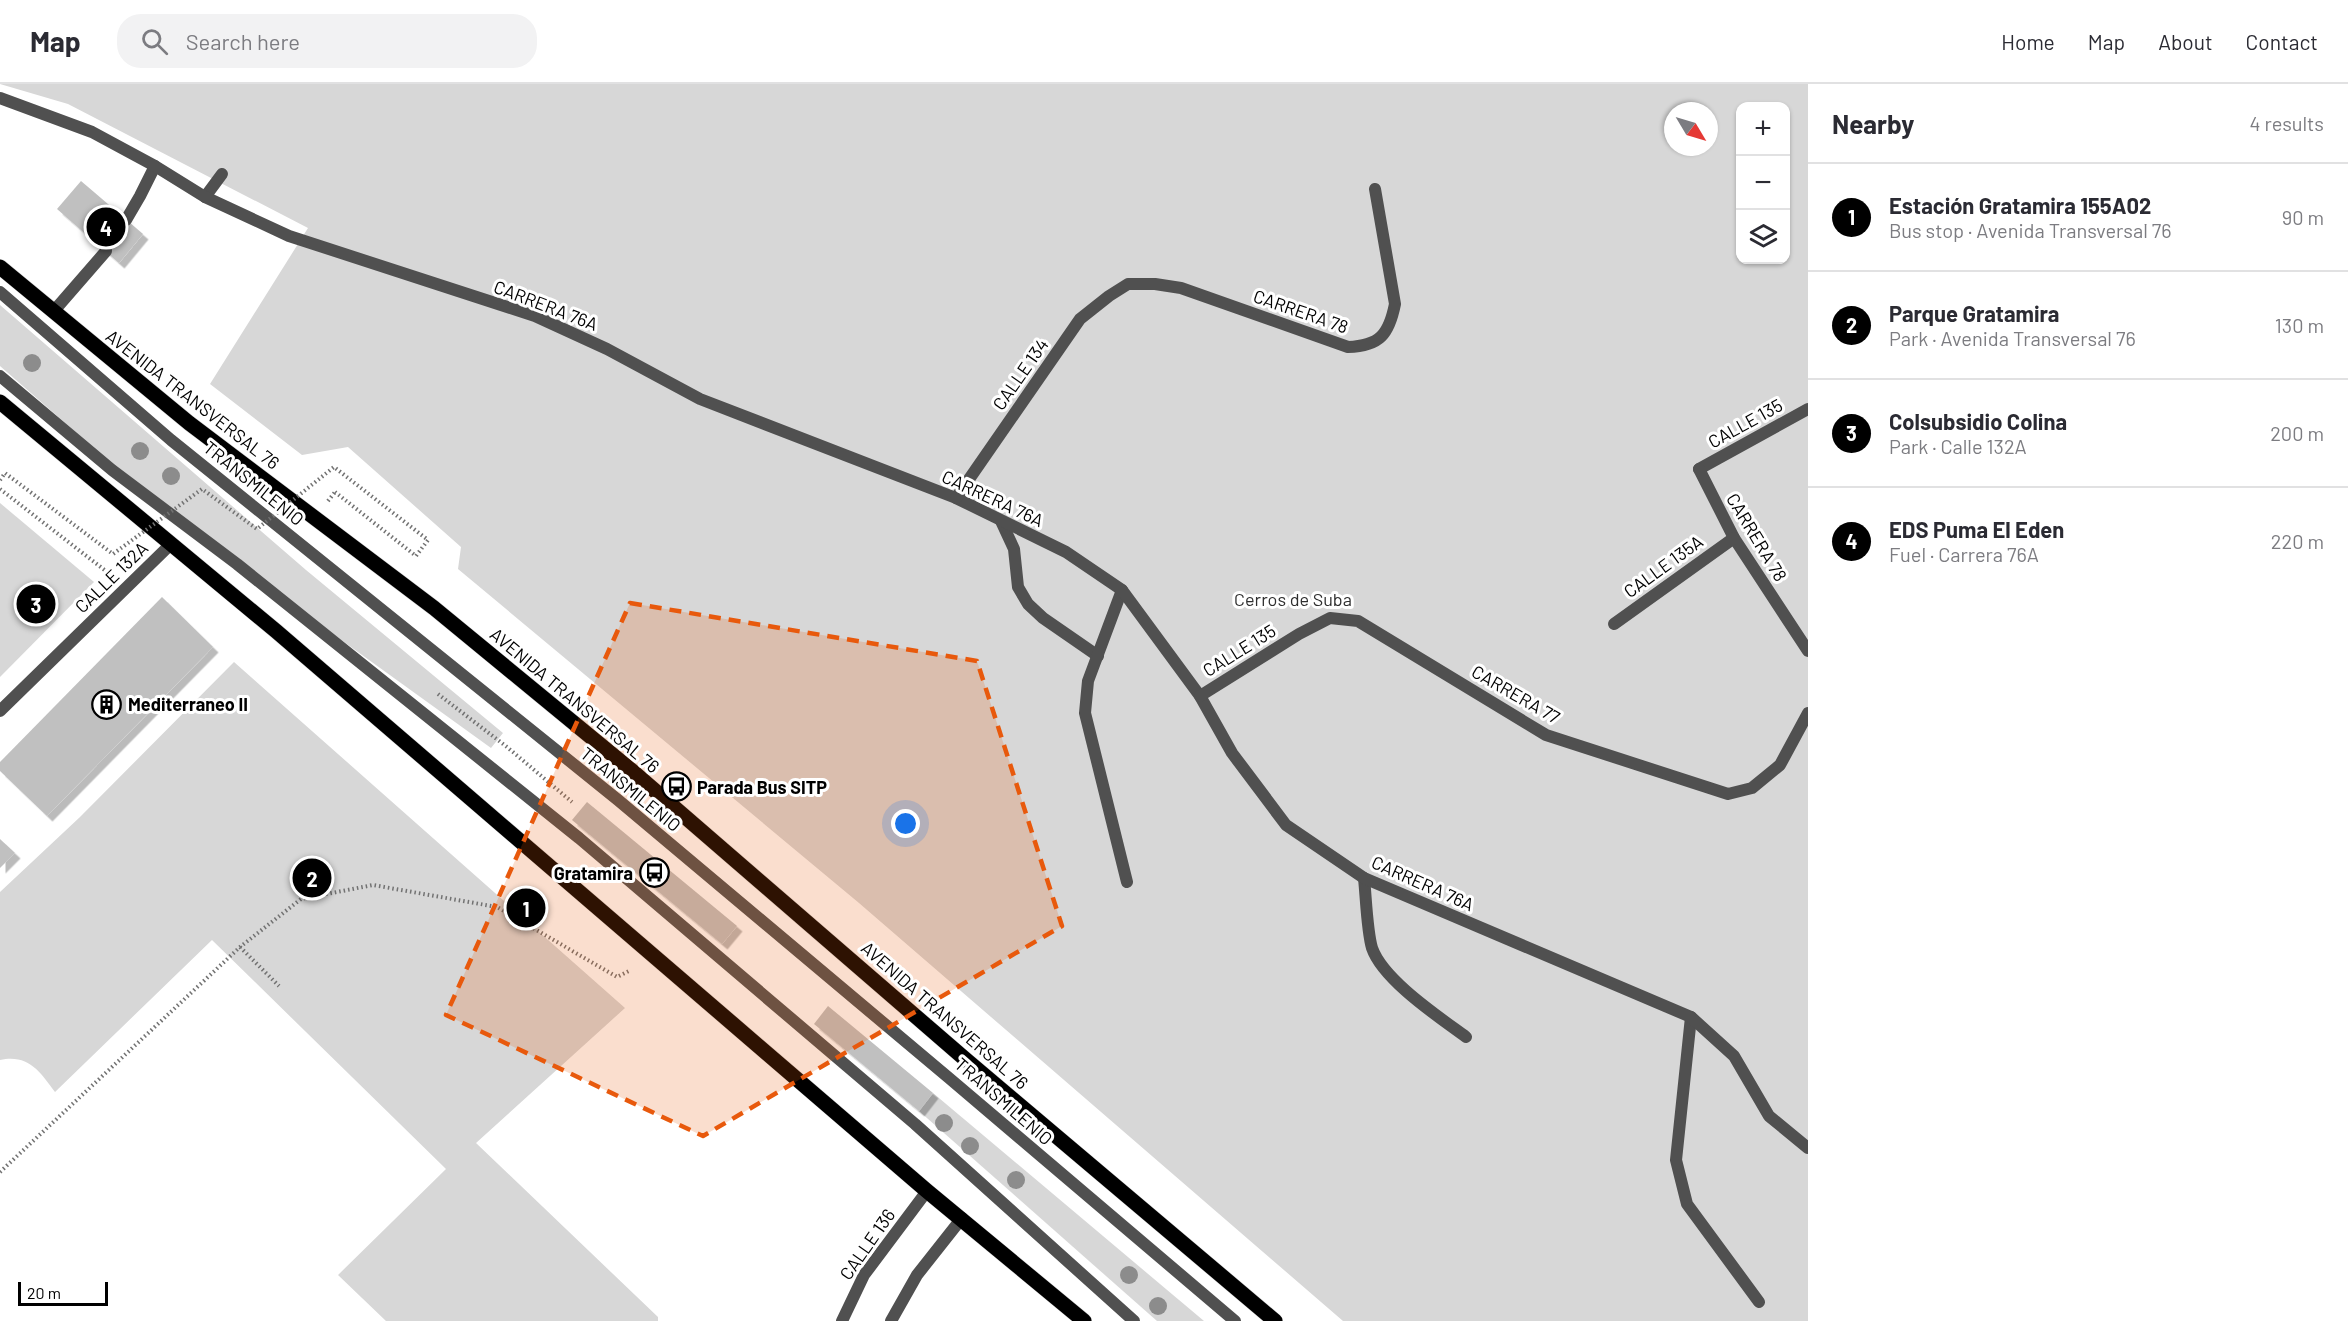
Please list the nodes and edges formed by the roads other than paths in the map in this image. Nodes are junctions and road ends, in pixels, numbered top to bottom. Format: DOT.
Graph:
graph roads {
  1 [pos="0,98"];
  2 [pos="155,166"];
  3 [pos="222,174"];
  4 [pos="1375,189"];
  5 [pos="205,197"];
  6 [pos="126,220"];
  7 [pos="106,251"];
  8 [pos="0,267"];
  9 [pos="1128,284"];
  10 [pos="0,292"];
  11 [pos="53,312"];
  12 [pos="0,376"];
  13 [pos="0,402"];
  14 [pos="1808,409"];
  15 [pos="1699,469"];
  16 [pos="956,498"];
  17 [pos="1001,521"];
  18 [pos="1734,538"];
  19 [pos="171,544"];
  20 [pos="1122,590"];
  21 [pos="1330,618"];
  22 [pos="1614,624"];
  23 [pos="1808,651"];
  24 [pos="1098,656"];
  25 [pos="1200,696"];
  26 [pos="0,711"];
  27 [pos="1808,713"];
  28 [pos="1364,878"];
  29 [pos="1127,882"];
  30 [pos="1691,1017"];
  31 [pos="1466,1037"];
  32 [pos="1808,1148"];
  33 [pos="927,1191"];
  34 [pos="962,1218"];
  35 [pos="1759,1302"];
  36 [pos="842,1321"];
  37 [pos="891,1321"];
  38 [pos="1084,1321"];
  39 [pos="1134,1321"];
  40 [pos="1235,1321"];
  41 [pos="1275,1321"];
  1 -- 2 [label="street, CARRERA 76A"];
  2 -- 5 [label="street, CARRERA 76A"];
  2 -- 6 [label="street"];
  3 -- 5 [label="street"];
  4 -- 9 [label="street, CARRERA 78"];
  5 -- 16 [label="street, CARRERA 76A"];
  7 -- 11 [label="street"];
  8 -- 11 [label="main road, AVENIDA TRANSVERSAL 76"];
  9 -- 16 [label="street, CALLE 134"];
  10 -- 40 [label="street, TRANSMILENIO"];
  11 -- 41 [label="main road, AVENIDA TRANSVERSAL 76"];
  12 -- 39 [label="street"];
  13 -- 19 [label="main road"];
  14 -- 15 [label="street, CALLE 135"];
  15 -- 18 [label="street, CARRERA 78"];
  16 -- 17 [label="street, CARRERA 76A"];
  17 -- 20 [label="street, CARRERA 76A"];
  17 -- 24 [label="street"];
  18 -- 22 [label="street, CALLE 135A"];
  18 -- 23 [label="street, CARRERA 78"];
  19 -- 26 [label="street, CALLE 132A"];
  19 -- 33 [label="main road"];
  20 -- 24 [label="street"];
  20 -- 25 [label="street, CARRERA 76A"];
  21 -- 25 [label="street, CALLE 135"];
  21 -- 27 [label="street, CARRERA 77"];
  24 -- 29 [label="street"];
  25 -- 28 [label="street, CARRERA 76A"];
  28 -- 30 [label="street, CARRERA 76A"];
  28 -- 31 [label="street"];
  30 -- 32 [label="street, CARRERA 76A"];
  30 -- 35 [label="street"];
  33 -- 34 [label="main road"];
  33 -- 36 [label="street, CALLE 136"];
  34 -- 37 [label="street"];
  34 -- 38 [label="main road"];
}
